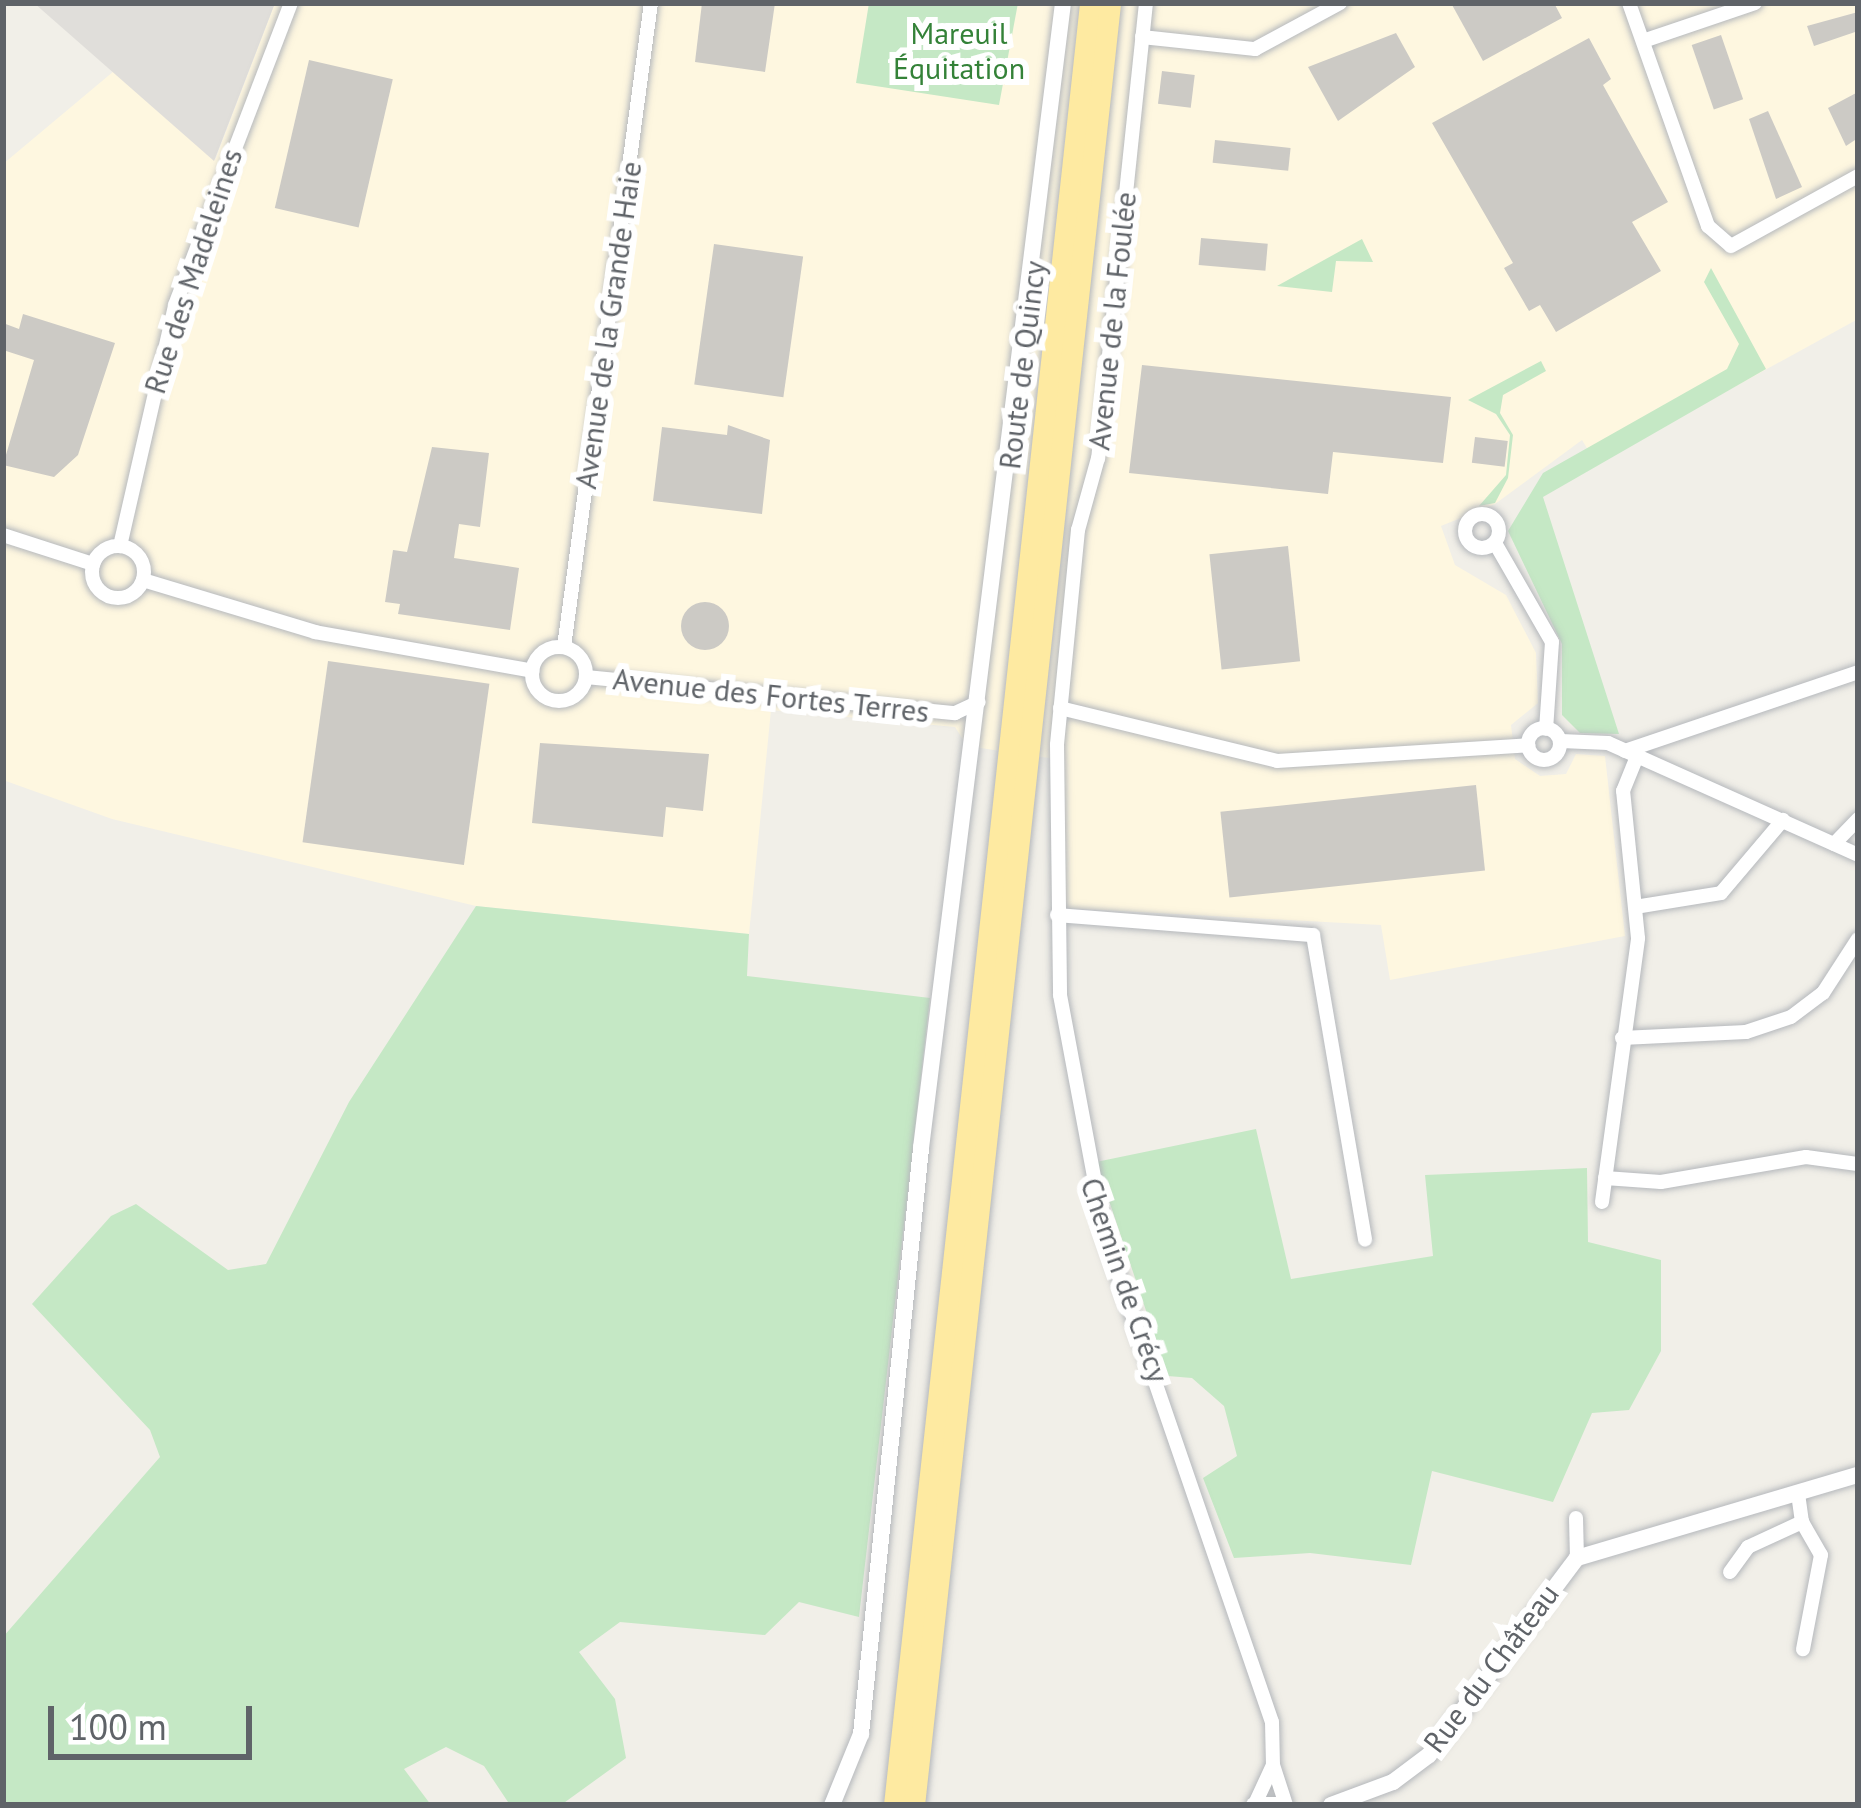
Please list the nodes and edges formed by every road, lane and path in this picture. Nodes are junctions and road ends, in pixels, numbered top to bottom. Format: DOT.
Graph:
graph roads {
  1 [pos="291,3"];
  2 [pos="651,3"];
  3 [pos="1064,3"];
  4 [pos="1090,3"];
  5 [pos="1111,3"];
  6 [pos="1146,3"];
  7 [pos="1340,3"];
  8 [pos="1629,3"];
  9 [pos="1755,3"];
  10 [pos="1142,37"];
  11 [pos="1646,40"];
  12 [pos="1858,176"];
  13 [pos="3,535"];
  14 [pos="1495,543"];
  15 [pos="120,546"];
  16 [pos="93,564"];
  17 [pos="143,580"];
  18 [pos="564,647"];
  19 [pos="532,671"];
  20 [pos="1858,672"];
  21 [pos="586,676"];
  22 [pos="981,702"];
  23 [pos="1060,708"];
  24 [pos="955,713"];
  25 [pos="977,726"];
  26 [pos="1546,729"];
  27 [pos="1560,741"];
  28 [pos="1528,745"];
  29 [pos="1631,753"];
  30 [pos="1858,819"];
  31 [pos="1783,820"];
  32 [pos="1834,844"];
  33 [pos="1858,854"];
  34 [pos="1635,907"];
  35 [pos="1057,915"];
  36 [pos="1858,939"];
  37 [pos="1622,1038"];
  38 [pos="1858,1164"];
  39 [pos="1605,1178"];
  40 [pos="1602,1202"];
  41 [pos="1365,1240"];
  42 [pos="1858,1475"];
  43 [pos="1798,1493"];
  44 [pos="1576,1518"];
  45 [pos="1802,1522"];
  46 [pos="1577,1558"];
  47 [pos="1730,1572"];
  48 [pos="1803,1648"];
  49 [pos="1273,1765"];
  50 [pos="832,1805"];
  51 [pos="894,1805"];
  52 [pos="914,1805"];
  53 [pos="1254,1805"];
  54 [pos="1285,1805"];
  55 [pos="1331,1805"];
  1 -- 15 [label="street, Rue des Madeleines"];
  2 -- 18 [label="street, Avenue de la Grande Haie"];
  3 -- 22 [label="street, Route de Quincy"];
  4 -- 51 [label="highway"];
  5 -- 52 [label="highway"];
  6 -- 10 [label="street, Avenue de la Foulée"];
  7 -- 10 [label="street"];
  8 -- 11 [label="street"];
  9 -- 11 [label="street"];
  10 -- 23 [label="street, Avenue de la Foulée"];
  11 -- 12 [label="street"];
  13 -- 16 [label="street"];
  14 -- 26 [label="street"];
  15 -- 16 [label="street"];
  15 -- 17 [label="street"];
  16 -- 17 [label="street"];
  17 -- 19 [label="street"];
  18 -- 19 [label="street"];
  18 -- 21 [label="street"];
  19 -- 21 [label="street"];
  20 -- 29 [label="street"];
  21 -- 24 [label="street, Avenue des Fortes Terres"];
  22 -- 24 [label="street, Avenue des Fortes Terres"];
  22 -- 25 [label="street, Route de Quincy"];
  23 -- 28 [label="street"];
  23 -- 35 [label="street, Chemin de Crécy"];
  24 -- 25 [label="street, Avenue des Fortes Terres"];
  25 -- 50 [label="street, Route de Quincy"];
  26 -- 27 [label="street"];
  26 -- 28 [label="street"];
  27 -- 28 [label="street"];
  27 -- 29 [label="street"];
  29 -- 31 [label="street"];
  29 -- 34 [label="street"];
  30 -- 32 [label="street"];
  31 -- 32 [label="street"];
  31 -- 34 [label="street"];
  32 -- 33 [label="street"];
  34 -- 37 [label="street"];
  35 -- 41 [label="street"];
  35 -- 49 [label="street, Chemin de Crécy"];
  36 -- 37 [label="street"];
  37 -- 39 [label="street"];
  38 -- 39 [label="street"];
  39 -- 40 [label="street"];
  42 -- 43 [label="street, Rue du Château"];
  43 -- 45 [label="street"];
  43 -- 46 [label="street, Rue du Château"];
  44 -- 46 [label="street"];
  45 -- 47 [label="street"];
  45 -- 48 [label="street"];
  46 -- 55 [label="street, Rue du Château"];
  49 -- 53 [label="street"];
  49 -- 54 [label="street, Chemin de Crécy"];
  53 -- 54 [label="street"];
}
